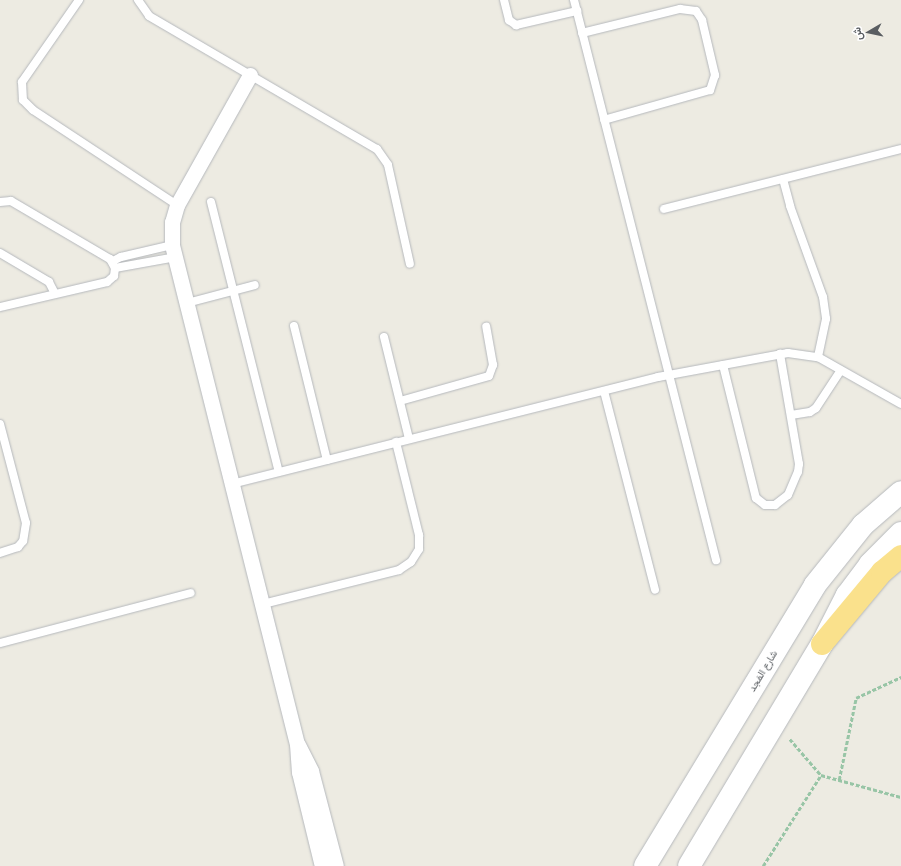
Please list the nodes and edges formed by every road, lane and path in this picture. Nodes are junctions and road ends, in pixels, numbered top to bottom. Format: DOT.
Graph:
graph roads {
  1 [pos="79,0"];
  2 [pos="138,0"];
  3 [pos="504,0"];
  4 [pos="574,0"];
  5 [pos="577,11"];
  6 [pos="582,33"];
  7 [pos="250,74"];
  8 [pos="604,120"];
  9 [pos="901,149"];
  10 [pos="783,179"];
  11 [pos="0,202"];
  12 [pos="211,202"];
  13 [pos="177,205"];
  14 [pos="664,209"];
  15 [pos="174,251"];
  16 [pos="0,253"];
  17 [pos="410,264"];
  18 [pos="114,265"];
  19 [pos="255,285"];
  20 [pos="233,291"];
  21 [pos="55,294"];
  22 [pos="187,304"];
  23 [pos="0,307"];
  24 [pos="294,326"];
  25 [pos="486,327"];
  26 [pos="384,337"];
  27 [pos="780,354"];
  28 [pos="818,357"];
  29 [pos="723,364"];
  30 [pos="841,370"];
  31 [pos="669,374"];
  32 [pos="604,391"];
  33 [pos="400,401"];
  34 [pos="901,404"];
  35 [pos="790,415"];
  36 [pos="0,424"];
  37 [pos="409,439"];
  38 [pos="396,442"];
  39 [pos="327,460"];
  40 [pos="279,472"];
  41 [pos="232,484"];
  42 [pos="901,492"];
  43 [pos="901,533"];
  44 [pos="0,553"];
  45 [pos="901,556"];
  46 [pos="716,560"];
  47 [pos="655,590"];
  48 [pos="191,593"];
  49 [pos="262,604"];
  50 [pos="0,643"];
  51 [pos="822,644"];
  52 [pos="901,677"];
  53 [pos="775,721"];
  54 [pos="297,744"];
  55 [pos="821,775"];
  56 [pos="839,780"];
  57 [pos="901,797"];
  58 [pos="322,866"];
  59 [pos="336,866"];
  60 [pos="645,866"];
  61 [pos="689,866"];
  62 [pos="763,866"];
  1 -- 13 [label="lane"];
  2 -- 7 [label="lane"];
  3 -- 5 [label="lane"];
  4 -- 5 [label="lane"];
  5 -- 6 [label="lane"];
  6 -- 8 [label="lane"];
  6 -- 8 [label="lane"];
  7 -- 13 [label="street"];
  7 -- 17 [label="lane"];
  8 -- 31 [label="lane"];
  9 -- 10 [label="lane"];
  10 -- 14 [label="lane"];
  10 -- 28 [label="lane"];
  11 -- 18 [label="lane"];
  12 -- 20 [label="lane"];
  13 -- 15 [label="street"];
  15 -- 18 [label="lane"];
  15 -- 18 [label="lane"];
  15 -- 22 [label="street"];
  16 -- 21 [label="lane"];
  18 -- 21 [label="lane"];
  19 -- 20 [label="lane"];
  20 -- 22 [label="lane"];
  20 -- 40 [label="lane"];
  21 -- 23 [label="lane"];
  22 -- 41 [label="street"];
  24 -- 39 [label="lane"];
  25 -- 33 [label="lane"];
  26 -- 33 [label="lane"];
  27 -- 28 [label="lane"];
  27 -- 29 [label="lane"];
  27 -- 35 [label="lane"];
  28 -- 30 [label="lane"];
  29 -- 31 [label="lane"];
  29 -- 35 [label="lane"];
  30 -- 34 [label="lane"];
  30 -- 35 [label="lane"];
  31 -- 32 [label="lane"];
  31 -- 46 [label="lane"];
  32 -- 37 [label="lane"];
  32 -- 47 [label="lane"];
  33 -- 37 [label="lane"];
  36 -- 44 [label="lane"];
  37 -- 38 [label="lane"];
  38 -- 39 [label="lane"];
  38 -- 49 [label="lane"];
  39 -- 40 [label="lane"];
  40 -- 41 [label="lane"];
  41 -- 49 [label="street"];
  42 -- 60 [label="street, شارع المَجد"];
  43 -- 51 [label="street"];
  45 -- 51 [label="highway"];
  48 -- 50 [label="lane"];
  49 -- 54 [label="street"];
  51 -- 53 [label="street"];
  52 -- 56 [label="path"];
  53 -- 55 [label="path"];
  53 -- 61 [label="street"];
  54 -- 58 [label="street"];
  54 -- 59 [label="street"];
  55 -- 56 [label="path"];
  55 -- 62 [label="path"];
  56 -- 57 [label="path"];
}
